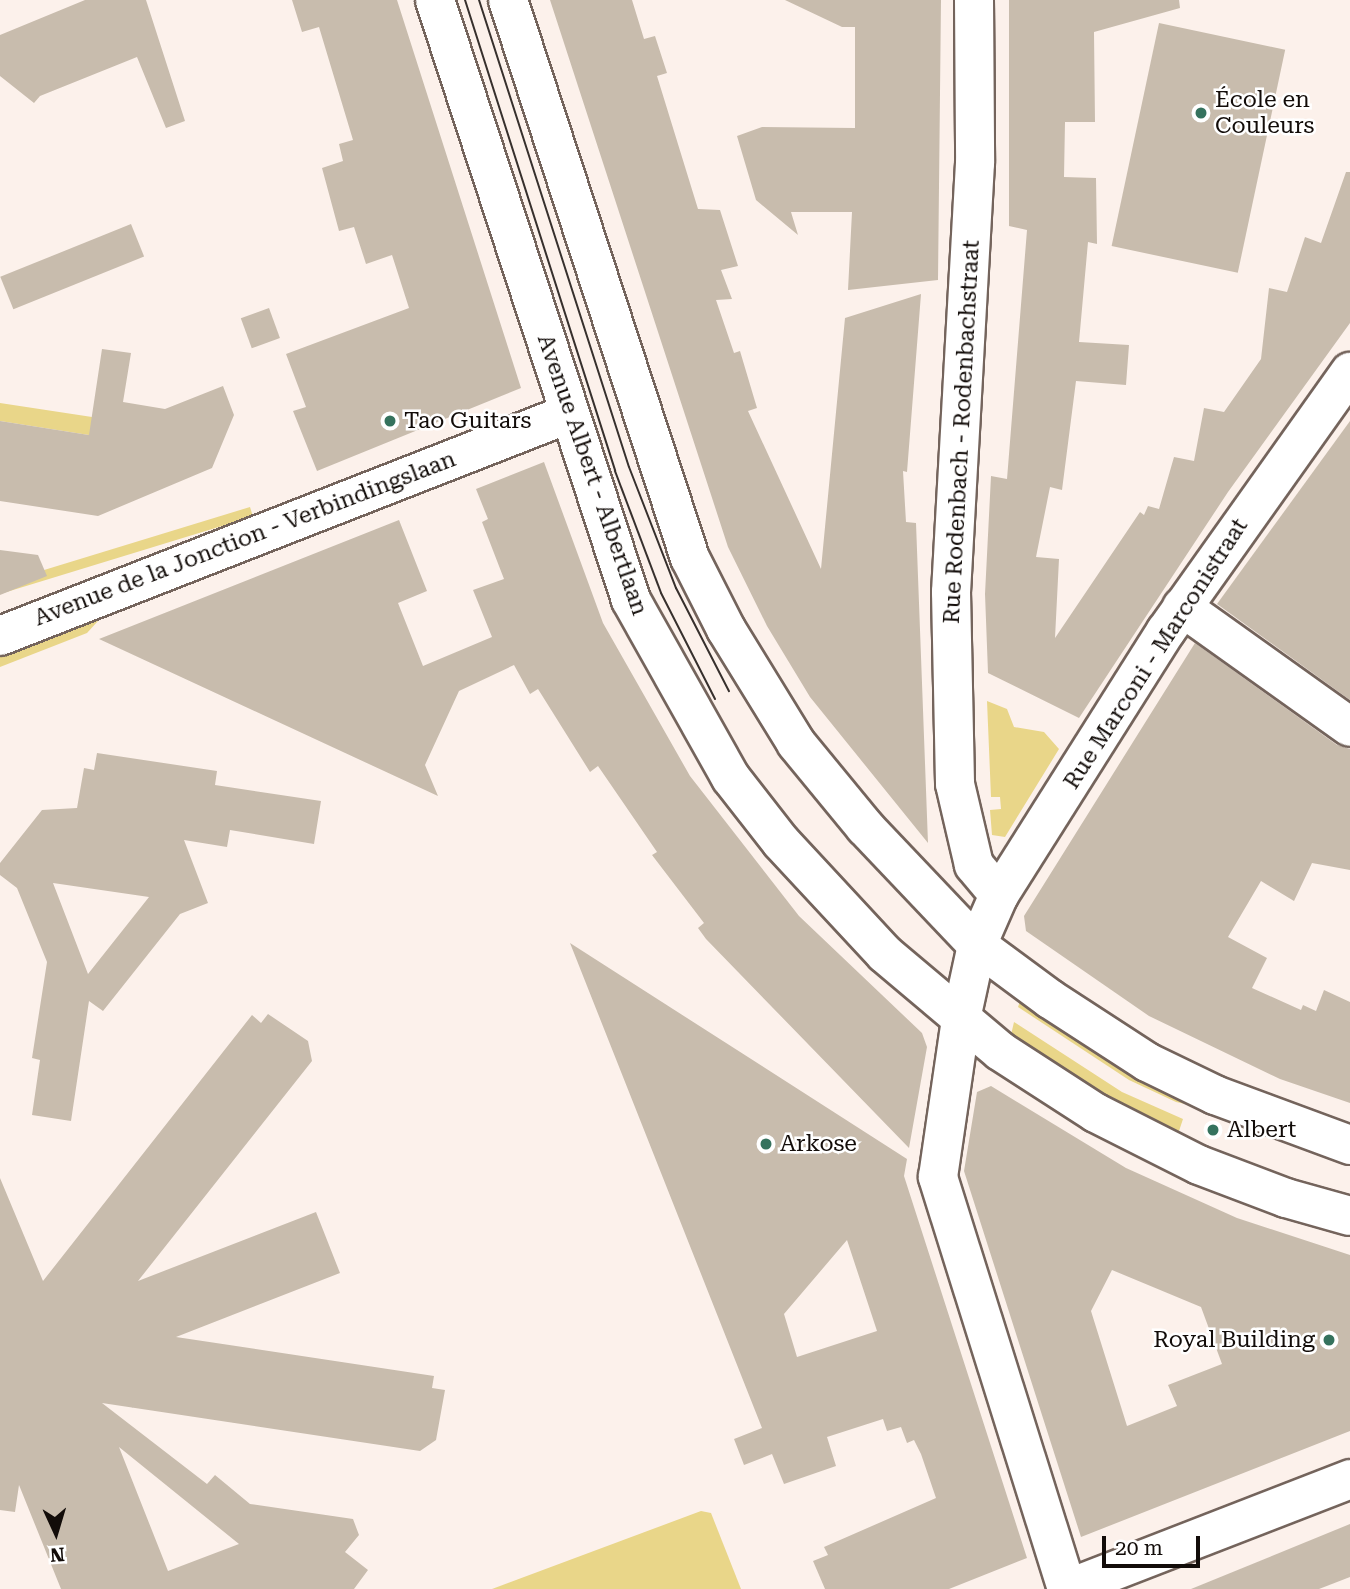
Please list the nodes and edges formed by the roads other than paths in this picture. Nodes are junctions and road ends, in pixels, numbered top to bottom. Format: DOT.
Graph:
graph roads {
  1 [pos="435,0"];
  2 [pos="508,0"];
  3 [pos="974,0"];
  4 [pos="1350,372"];
  5 [pos="568,414"];
  6 [pos="1182,607"];
  7 [pos="0,635"];
  8 [pos="1350,727"];
  9 [pos="999,895"];
  10 [pos="978,944"];
  11 [pos="961,1019"];
  12 [pos="1350,1145"];
  13 [pos="1350,1216"];
  14 [pos="1350,1479"];
  15 [pos="1067,1589"];
  1 -- 5 [label="street, Avenue Albert - Albertlaan"];
  2 -- 10 [label="street"];
  3 -- 9 [label="street, Rue Rodenbach - Rodenbachstraat"];
  4 -- 6 [label="street, Rue Marconi - Marconistraat"];
  5 -- 7 [label="street, Avenue de la Jonction - Verbindingslaan"];
  5 -- 11 [label="street, Avenue Albert - Albertlaan"];
  6 -- 8 [label="street"];
  6 -- 9 [label="street, Rue Marconi - Marconistraat"];
  9 -- 10 [label="street, Rue Marconi - Marconistraat"];
  10 -- 11 [label="street"];
  10 -- 12 [label="street"];
  11 -- 13 [label="street, Avenue Albert - Albertlaan"];
  11 -- 15 [label="street"];
  14 -- 15 [label="street"];
}
